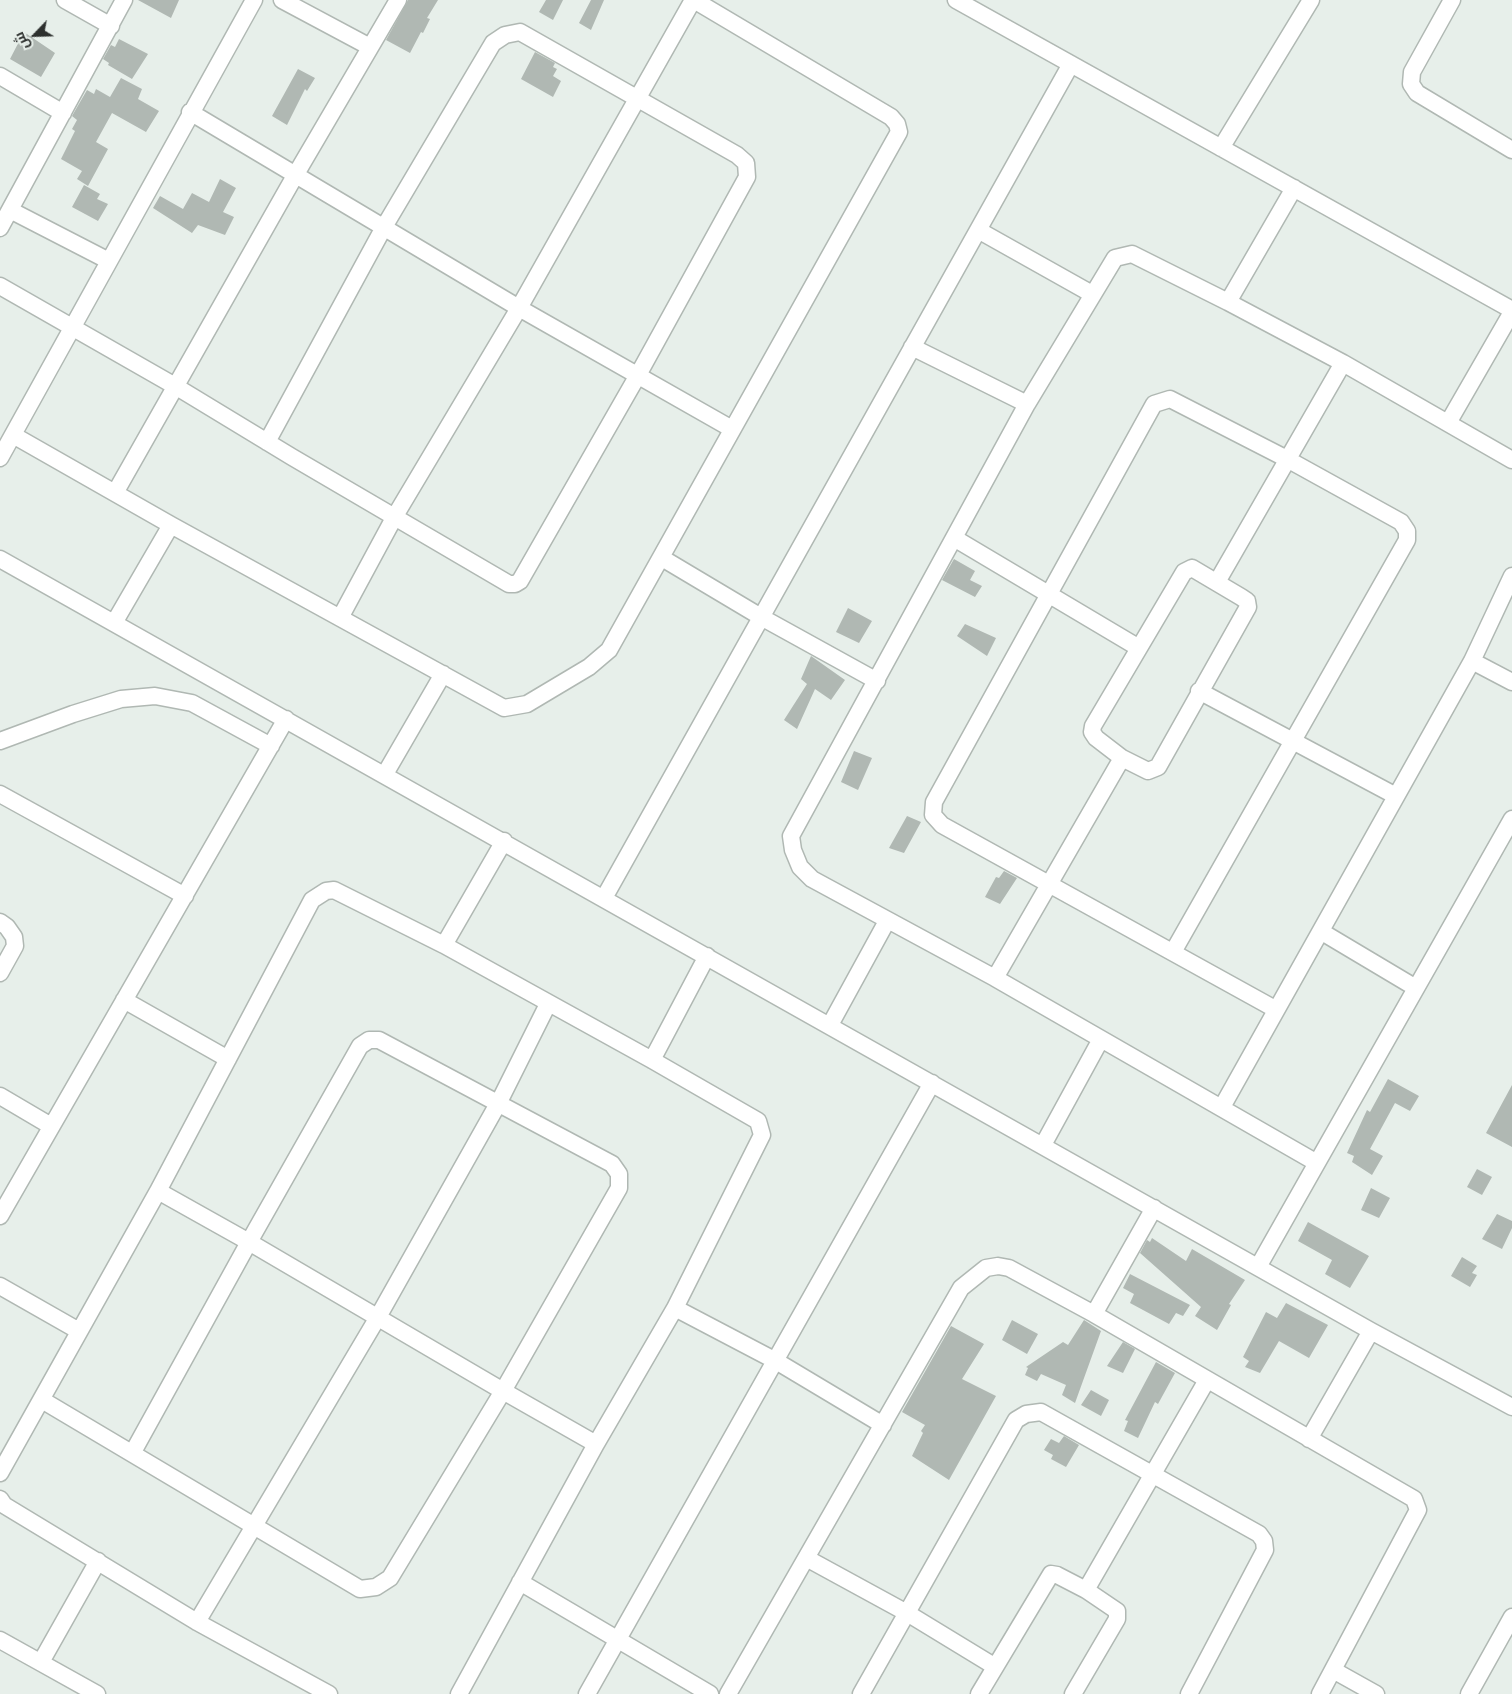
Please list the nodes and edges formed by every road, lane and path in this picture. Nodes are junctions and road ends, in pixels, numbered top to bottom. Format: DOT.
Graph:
graph roads {
  1 [pos="65,0"];
  2 [pos="124,0"];
  3 [pos="254,0"];
  4 [pos="282,0"];
  5 [pos="398,0"];
  6 [pos="693,0"];
  7 [pos="956,0"];
  8 [pos="1311,0"];
  9 [pos="1452,0"];
  10 [pos="111,26"];
  11 [pos="370,47"];
  12 [pos="1071,64"];
  13 [pos="0,76"];
  14 [pos="637,98"];
  15 [pos="190,112"];
  16 [pos="63,113"];
  17 [pos="1221,148"];
  18 [pos="1512,150"];
  19 [pos="296,174"];
  20 [pos="1294,188"];
  21 [pos="10,210"];
  22 [pos="384,227"];
  23 [pos="0,228"];
  24 [pos="978,230"];
  25 [pos="109,262"];
  26 [pos="0,286"];
  27 [pos="1092,294"];
  28 [pos="1228,302"];
  29 [pos="519,308"];
  30 [pos="1512,311"];
  31 [pos="72,328"];
  32 [pos="912,347"];
  33 [pos="1343,363"];
  34 [pos="638,375"];
  35 [pos="175,386"];
  36 [pos="1027,404"];
  37 [pos="1448,423"];
  38 [pos="732,429"];
  39 [pos="13,435"];
  40 [pos="267,442"];
  41 [pos="0,458"];
  42 [pos="1287,459"];
  43 [pos="1512,460"];
  44 [pos="115,493"];
  45 [pos="395,516"];
  46 [pos="171,525"];
  47 [pos="954,538"];
  48 [pos="662,558"];
  49 [pos="0,559"];
  50 [pos="1512,576"];
  51 [pos="1218,582"];
  52 [pos="1048,594"];
  53 [pos="761,617"];
  54 [pos="340,618"];
  55 [pos="114,623"];
  56 [pos="1139,648"];
  57 [pos="1472,661"];
  58 [pos="443,674"];
  59 [pos="877,681"];
  60 [pos="1512,682"];
  61 [pos="1199,691"];
  62 [pos="286,719"];
  63 [pos="0,741"];
  64 [pos="1293,743"];
  65 [pos="271,746"];
  66 [pos="1122,758"];
  67 [pos="385,774"];
  68 [pos="0,794"];
  69 [pos="1396,796"];
  70 [pos="1512,819"];
  71 [pos="504,841"];
  72 [pos="1050,886"];
  73 [pos="184,896"];
  74 [pos="604,898"];
  75 [pos="887,921"];
  76 [pos="0,922"];
  77 [pos="1322,932"];
  78 [pos="444,945"];
  79 [pos="1174,952"];
  80 [pos="707,956"];
  81 [pos="0,973"];
  82 [pos="995,978"];
  83 [pos="1416,988"];
  84 [pos="124,1000"];
  85 [pos="548,1004"];
  86 [pos="1275,1009"];
  87 [pos="830,1025"];
  88 [pos="1101,1039"];
  89 [pos="228,1059"];
  90 [pos="652,1060"];
  91 [pos="932,1083"];
  92 [pos="0,1096"];
  93 [pos="499,1102"];
  94 [pos="1222,1107"];
  95 [pos="52,1126"];
  96 [pos="1043,1145"];
  97 [pos="1317,1162"];
  98 [pos="158,1191"];
  99 [pos="1154,1208"];
  100 [pos="0,1216"];
  101 [pos="249,1242"];
  102 [pos="1258,1267"];
  103 [pos="0,1286"];
  104 [pos="676,1308"];
  105 [pos="1094,1314"];
  106 [pos="378,1317"];
  107 [pos="80,1331"];
  108 [pos="1371,1331"];
  109 [pos="776,1361"];
  110 [pos="1206,1380"];
  111 [pos="503,1391"];
  112 [pos="42,1400"];
  113 [pos="1512,1408"];
  114 [pos="883,1425"];
  115 [pos="1309,1439"];
  116 [pos="596,1444"];
  117 [pos="133,1452"];
  118 [pos="0,1473"];
  119 [pos="1153,1475"];
  120 [pos="0,1498"];
  121 [pos="256,1526"];
  122 [pos="808,1558"];
  123 [pos="98,1561"];
  124 [pos="520,1582"];
  125 [pos="1086,1590"];
  126 [pos="907,1613"];
  127 [pos="1512,1617"];
  128 [pos="197,1622"];
  129 [pos="0,1640"];
  130 [pos="618,1640"];
  131 [pos="41,1662"];
  132 [pos="994,1666"];
  133 [pos="1333,1670"];
  134 [pos="319,1691"];
  135 [pos="98,1694"];
  136 [pos="459,1694"];
  137 [pos="587,1694"];
  138 [pos="710,1694"];
  139 [pos="728,1694"];
  140 [pos="861,1694"];
  141 [pos="979,1694"];
  142 [pos="1074,1694"];
  143 [pos="1189,1694"];
  144 [pos="1320,1694"];
  145 [pos="1376,1694"];
  146 [pos="1469,1694"];
  1 -- 10 [label="street"];
  2 -- 10 [label="street"];
  3 -- 15 [label="street"];
  4 -- 11 [label="street"];
  5 -- 11 [label="street"];
  6 -- 14 [label="street"];
  6 -- 38 [label="street"];
  7 -- 12 [label="street"];
  8 -- 17 [label="street"];
  9 -- 18 [label="street"];
  10 -- 16 [label="street"];
  11 -- 19 [label="street"];
  12 -- 17 [label="street"];
  12 -- 24 [label="street"];
  13 -- 16 [label="street"];
  14 -- 22 [label="street"];
  14 -- 29 [label="street"];
  14 -- 34 [label="street"];
  15 -- 19 [label="street"];
  15 -- 25 [label="street"];
  16 -- 21 [label="street"];
  17 -- 20 [label="street"];
  19 -- 22 [label="street"];
  19 -- 35 [label="street"];
  20 -- 28 [label="street"];
  20 -- 30 [label="street"];
  21 -- 23 [label="street"];
  21 -- 25 [label="street"];
  22 -- 29 [label="street"];
  22 -- 40 [label="street"];
  24 -- 27 [label="street"];
  24 -- 32 [label="street"];
  25 -- 31 [label="street"];
  26 -- 31 [label="street"];
  27 -- 28 [label="street"];
  27 -- 36 [label="street"];
  28 -- 33 [label="street"];
  29 -- 34 [label="street"];
  29 -- 45 [label="street"];
  30 -- 37 [label="street"];
  31 -- 35 [label="street"];
  31 -- 39 [label="street"];
  32 -- 36 [label="street"];
  32 -- 53 [label="street"];
  33 -- 37 [label="street"];
  33 -- 42 [label="street"];
  34 -- 38 [label="street"];
  34 -- 45 [label="street"];
  35 -- 40 [label="street"];
  35 -- 44 [label="street"];
  36 -- 47 [label="street"];
  37 -- 43 [label="street"];
  38 -- 48 [label="street"];
  39 -- 41 [label="street"];
  39 -- 44 [label="street"];
  40 -- 45 [label="street"];
  42 -- 51 [label="street"];
  42 -- 52 [label="street"];
  42 -- 64 [label="street"];
  44 -- 46 [label="street"];
  45 -- 54 [label="street"];
  46 -- 54 [label="street"];
  46 -- 55 [label="street"];
  47 -- 52 [label="street"];
  47 -- 59 [label="street"];
  48 -- 53 [label="street"];
  48 -- 58 [label="street"];
  49 -- 55 [label="street"];
  50 -- 57 [label="street"];
  51 -- 56 [label="street"];
  51 -- 61 [label="street"];
  52 -- 56 [label="street"];
  52 -- 72 [label="street"];
  53 -- 59 [label="street"];
  53 -- 74 [label="street"];
  54 -- 58 [label="street"];
  55 -- 62 [label="street"];
  56 -- 66 [label="street"];
  57 -- 60 [label="street"];
  57 -- 69 [label="street"];
  58 -- 67 [label="street"];
  59 -- 75 [label="street"];
  61 -- 64 [label="street"];
  61 -- 66 [label="street"];
  62 -- 65 [label="street"];
  62 -- 67 [label="street"];
  63 -- 65 [label="street"];
  64 -- 69 [label="street"];
  64 -- 79 [label="street"];
  65 -- 73 [label="street"];
  66 -- 72 [label="street"];
  67 -- 71 [label="street"];
  68 -- 73 [label="street"];
  69 -- 77 [label="street"];
  70 -- 83 [label="street"];
  71 -- 74 [label="street"];
  71 -- 78 [label="street"];
  72 -- 79 [label="street"];
  72 -- 82 [label="street"];
  73 -- 84 [label="street"];
  74 -- 80 [label="street"];
  75 -- 82 [label="street"];
  75 -- 87 [label="street"];
  76 -- 81 [label="street"];
  77 -- 83 [label="street"];
  77 -- 86 [label="street"];
  78 -- 85 [label="street"];
  78 -- 89 [label="street"];
  79 -- 86 [label="street"];
  80 -- 87 [label="street"];
  80 -- 90 [label="street"];
  82 -- 88 [label="street"];
  83 -- 97 [label="street"];
  84 -- 89 [label="street"];
  84 -- 95 [label="street"];
  85 -- 90 [label="street"];
  85 -- 93 [label="street"];
  86 -- 94 [label="street"];
  87 -- 91 [label="street"];
  88 -- 94 [label="street"];
  88 -- 96 [label="street"];
  89 -- 98 [label="street"];
  90 -- 104 [label="street"];
  91 -- 96 [label="street"];
  91 -- 109 [label="street"];
  92 -- 95 [label="street"];
  93 -- 101 [label="street"];
  93 -- 106 [label="street"];
  93 -- 111 [label="street"];
  94 -- 97 [label="street"];
  95 -- 100 [label="street"];
  96 -- 99 [label="street"];
  97 -- 102 [label="street"];
  98 -- 101 [label="street"];
  98 -- 107 [label="street"];
  99 -- 102 [label="street"];
  99 -- 105 [label="street"];
  101 -- 106 [label="street"];
  101 -- 117 [label="street"];
  102 -- 108 [label="street"];
  103 -- 107 [label="street"];
  104 -- 109 [label="street"];
  104 -- 116 [label="street"];
  105 -- 110 [label="street"];
  105 -- 114 [label="street"];
  106 -- 111 [label="street"];
  106 -- 121 [label="street"];
  107 -- 112 [label="street"];
  108 -- 113 [label="street"];
  108 -- 115 [label="street"];
  109 -- 114 [label="street"];
  109 -- 130 [label="street"];
  110 -- 115 [label="street"];
  110 -- 119 [label="street"];
  111 -- 116 [label="street"];
  111 -- 121 [label="street"];
  112 -- 117 [label="street"];
  112 -- 118 [label="street"];
  114 -- 122 [label="street"];
  115 -- 133 [label="street"];
  116 -- 124 [label="street"];
  117 -- 121 [label="street"];
  119 -- 125 [label="street"];
  119 -- 126 [label="street"];
  119 -- 143 [label="street"];
  120 -- 123 [label="street"];
  121 -- 128 [label="street"];
  122 -- 126 [label="street"];
  122 -- 139 [label="street"];
  123 -- 128 [label="street"];
  123 -- 131 [label="street"];
  124 -- 130 [label="street"];
  124 -- 136 [label="street"];
  125 -- 132 [label="street"];
  125 -- 142 [label="street"];
  126 -- 132 [label="street"];
  126 -- 140 [label="street"];
  127 -- 146 [label="street"];
  128 -- 134 [label="street"];
  129 -- 131 [label="street"];
  130 -- 137 [label="street"];
  130 -- 138 [label="street"];
  131 -- 135 [label="street"];
  132 -- 141 [label="street"];
  133 -- 144 [label="street"];
  133 -- 145 [label="street"];
}
